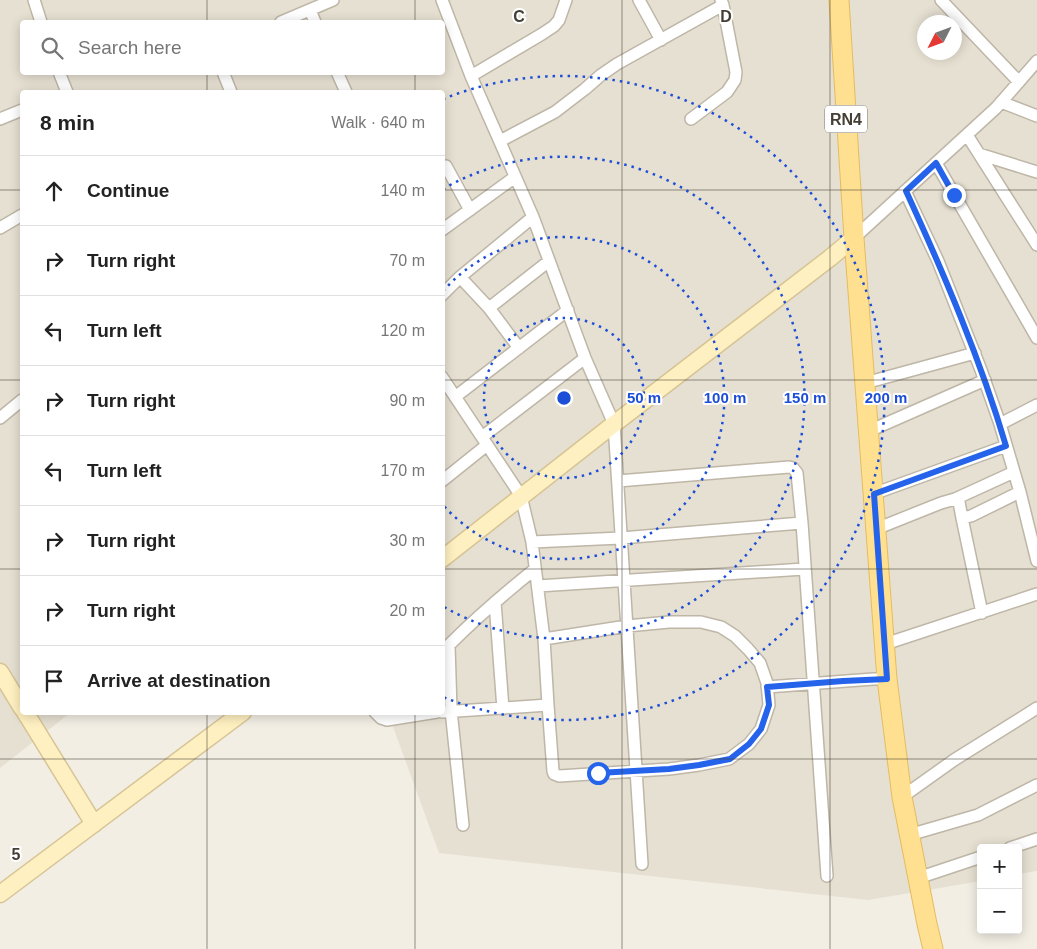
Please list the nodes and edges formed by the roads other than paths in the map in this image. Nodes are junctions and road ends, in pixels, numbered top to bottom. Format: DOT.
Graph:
graph roads {
  1 [pos="34,0"];
  2 [pos="333,0"];
  3 [pos="442,0"];
  4 [pos="566,0"];
  5 [pos="639,0"];
  6 [pos="839,0"];
  7 [pos="941,0"];
  8 [pos="722,2"];
  9 [pos="310,10"];
  10 [pos="40,20"];
  11 [pos="286,20"];
  12 [pos="314,20"];
  13 [pos="661,40"];
  14 [pos="1037,61"];
  15 [pos="60,75"];
  16 [pos="224,75"];
  17 [pos="339,75"];
  18 [pos="471,76"];
  19 [pos="1019,82"];
  20 [pos="65,90"];
  21 [pos="231,90"];
  22 [pos="345,90"];
  23 [pos="1001,102"];
  24 [pos="20,111"];
  25 [pos="1037,116"];
  26 [pos="0,119"];
  27 [pos="691,119"];
  28 [pos="967,135"];
  29 [pos="500,141"];
  30 [pos="978,154"];
  31 [pos="936,163"];
  32 [pos="446,166"];
  33 [pos="1037,172"];
  34 [pos="515,177"];
  35 [pos="906,191"];
  36 [pos="470,210"];
  37 [pos="20,216"];
  38 [pos="533,217"];
  39 [pos="0,228"];
  40 [pos="445,228"];
  41 [pos="854,238"];
  42 [pos="1037,245"];
  43 [pos="550,261"];
  44 [pos="460,277"];
  45 [pos="445,292"];
  46 [pos="489,308"];
  47 [pos="568,310"];
  48 [pos="1037,338"];
  49 [pos="519,348"];
  50 [pos="975,353"];
  51 [pos="585,358"];
  52 [pos="985,380"];
  53 [pos="445,381"];
  54 [pos="865,384"];
  55 [pos="455,397"];
  56 [pos="20,402"];
  57 [pos="1037,405"];
  58 [pos="0,418"];
  59 [pos="614,424"];
  60 [pos="1000,424"];
  61 [pos="868,431"];
  62 [pos="484,441"];
  63 [pos="1006,446"];
  64 [pos="1014,472"];
  65 [pos="445,478"];
  66 [pos="618,481"];
  67 [pos="1020,492"];
  68 [pos="874,494"];
  69 [pos="521,496"];
  70 [pos="955,499"];
  71 [pos="962,518"];
  72 [pos="802,524"];
  73 [pos="876,529"];
  74 [pos="621,538"];
  75 [pos="532,542"];
  76 [pos="445,557"];
  77 [pos="1037,557"];
  78 [pos="535,569"];
  79 [pos="804,569"];
  80 [pos="624,581"];
  81 [pos="538,586"];
  82 [pos="1037,594"];
  83 [pos="495,602"];
  84 [pos="982,612"];
  85 [pos="628,626"];
  86 [pos="544,639"];
  87 [pos="446,641"];
  88 [pos="885,644"];
  89 [pos="0,672"];
  90 [pos="887,679"];
  91 [pos="813,683"];
  92 [pos="767,687"];
  93 [pos="20,705"];
  94 [pos="548,705"];
  95 [pos="1037,708"];
  96 [pos="503,709"];
  97 [pos="447,711"];
  98 [pos="27,715"];
  99 [pos="239,715"];
  100 [pos="378,715"];
  101 [pos="418,715"];
  102 [pos="636,770"];
  103 [pos="1037,784"];
  104 [pos="902,797"];
  105 [pos="94,824"];
  106 [pos="463,826"];
  107 [pos="909,835"];
  108 [pos="1037,839"];
  109 [pos="1022,844"];
  110 [pos="977,858"];
  111 [pos="642,864"];
  112 [pos="827,876"];
  113 [pos="918,878"];
  114 [pos="0,894"];
  115 [pos="933,949"];
  1 -- 10 [label="street"];
  2 -- 9 [label="street"];
  3 -- 18 [label="street"];
  4 -- 18 [label="street"];
  5 -- 13 [label="street"];
  6 -- 41 [label="main road, RN4"];
  7 -- 19 [label="street"];
  8 -- 13 [label="street"];
  8 -- 27 [label="street"];
  9 -- 11 [label="street"];
  9 -- 12 [label="street"];
  13 -- 29 [label="street"];
  14 -- 19 [label="street"];
  15 -- 20 [label="street"];
  16 -- 21 [label="street"];
  17 -- 22 [label="street"];
  18 -- 29 [label="street"];
  19 -- 23 [label="street"];
  23 -- 25 [label="street"];
  23 -- 28 [label="street"];
  24 -- 26 [label="street"];
  28 -- 30 [label="street"];
  28 -- 31 [label="street"];
  29 -- 34 [label="street"];
  30 -- 33 [label="street"];
  30 -- 42 [label="street"];
  31 -- 35 [label="street"];
  31 -- 48 [label="street"];
  32 -- 36 [label="street"];
  34 -- 36 [label="street"];
  34 -- 38 [label="street"];
  35 -- 41 [label="street"];
  35 -- 50 [label="street"];
  36 -- 40 [label="street"];
  37 -- 39 [label="street"];
  38 -- 43 [label="street"];
  38 -- 44 [label="street"];
  41 -- 54 [label="main road, RN4"];
  41 -- 59 [label="street"];
  43 -- 46 [label="street"];
  43 -- 47 [label="street"];
  44 -- 45 [label="street"];
  44 -- 46 [label="street"];
  46 -- 49 [label="street"];
  47 -- 49 [label="street"];
  47 -- 51 [label="street"];
  49 -- 55 [label="street"];
  50 -- 52 [label="street"];
  50 -- 54 [label="street"];
  51 -- 59 [label="street"];
  51 -- 62 [label="street"];
  52 -- 60 [label="street"];
  52 -- 61 [label="street"];
  53 -- 55 [label="street"];
  54 -- 61 [label="main road, RN4"];
  55 -- 62 [label="street"];
  56 -- 58 [label="street"];
  57 -- 60 [label="street"];
  59 -- 66 [label="street"];
  59 -- 69 [label="street"];
  60 -- 63 [label="street"];
  61 -- 68 [label="main road, RN4"];
  62 -- 65 [label="street"];
  62 -- 69 [label="street"];
  63 -- 64 [label="street"];
  63 -- 68 [label="street"];
  64 -- 67 [label="street"];
  64 -- 70 [label="street"];
  66 -- 72 [label="street"];
  66 -- 74 [label="street"];
  67 -- 71 [label="street"];
  67 -- 77 [label="street"];
  68 -- 73 [label="main road, RN4"];
  69 -- 75 [label="street"];
  69 -- 76 [label="street"];
  70 -- 71 [label="street"];
  70 -- 73 [label="street"];
  71 -- 84 [label="street"];
  72 -- 74 [label="street"];
  72 -- 79 [label="street"];
  73 -- 88 [label="main road, RN4"];
  74 -- 75 [label="street"];
  74 -- 80 [label="street"];
  75 -- 78 [label="street"];
  78 -- 81 [label="street"];
  78 -- 83 [label="street"];
  79 -- 80 [label="street"];
  79 -- 91 [label="street"];
  80 -- 81 [label="street"];
  80 -- 85 [label="street"];
  81 -- 86 [label="street"];
  82 -- 84 [label="street"];
  83 -- 87 [label="street"];
  83 -- 96 [label="street"];
  84 -- 88 [label="street"];
  85 -- 86 [label="street"];
  85 -- 92 [label="street"];
  85 -- 102 [label="street"];
  86 -- 94 [label="street"];
  87 -- 97 [label="street"];
  88 -- 90 [label="main road, RN4"];
  89 -- 93 [label="street"];
  90 -- 91 [label="street"];
  90 -- 104 [label="main road, RN4"];
  91 -- 92 [label="street"];
  91 -- 112 [label="street"];
  92 -- 102 [label="street"];
  94 -- 96 [label="street"];
  94 -- 102 [label="street"];
  95 -- 104 [label="street"];
  96 -- 97 [label="street"];
  97 -- 106 [label="street"];
  98 -- 105 [label="street"];
  99 -- 105 [label="street"];
  100 -- 101 [label="street"];
  102 -- 111 [label="street"];
  103 -- 107 [label="street"];
  104 -- 107 [label="main road, RN4"];
  105 -- 114 [label="street"];
  107 -- 113 [label="main road, RN4"];
  108 -- 109 [label="street"];
  110 -- 113 [label="street"];
  113 -- 115 [label="main road, RN4"];
}
